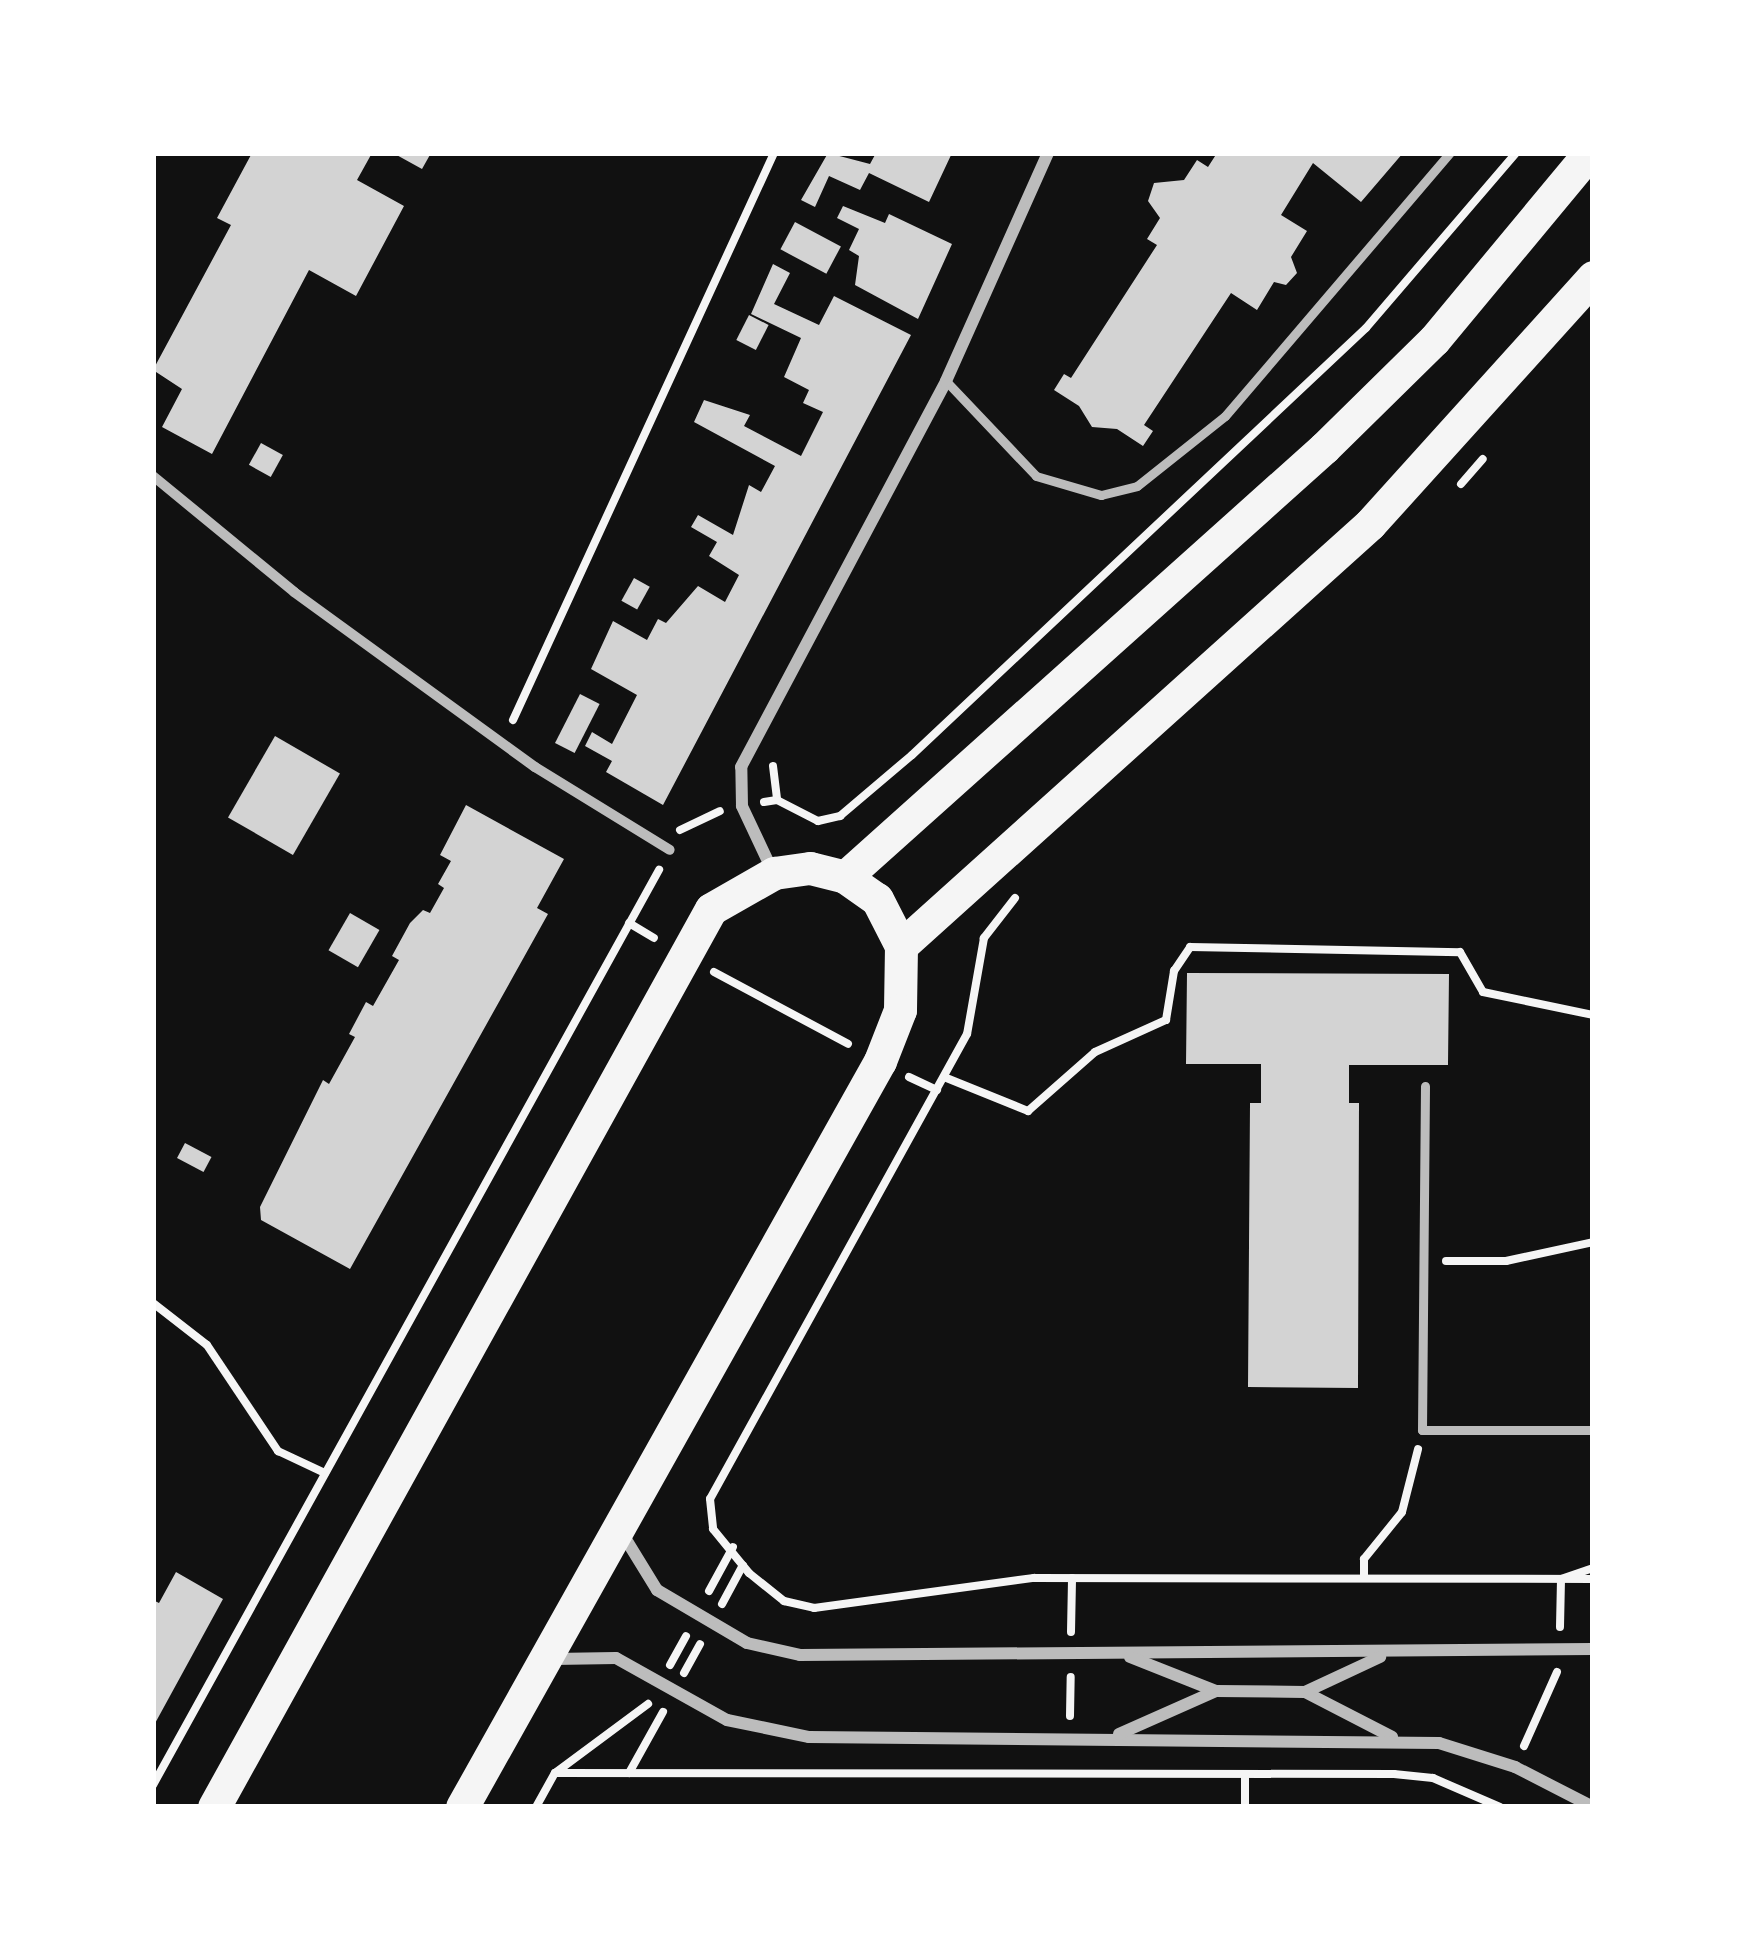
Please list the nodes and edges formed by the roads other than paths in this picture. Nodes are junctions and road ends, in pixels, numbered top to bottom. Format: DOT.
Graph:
graph roads {
  1 [pos="1048,153"];
  2 [pos="1450,153"];
  3 [pos="1589,153"];
  4 [pos="1593,278"];
  5 [pos="946,381"];
  6 [pos="153,476"];
  7 [pos="670,850"];
  8 [pos="774,873"];
  9 [pos="845,877"];
  10 [pos="901,946"];
  11 [pos="1424,1086"];
  12 [pos="1593,1430"];
  13 [pos="617,1523"];
  14 [pos="1593,1649"];
  15 [pos="1124,1654"];
  16 [pos="1384,1655"];
  17 [pos="541,1662"];
  18 [pos="1216,1691"];
  19 [pos="1305,1692"];
  20 [pos="1112,1737"];
  21 [pos="1399,1740"];
  22 [pos="1590,1806"];
  23 [pos="214,1807"];
  24 [pos="462,1807"];
  1 -- 5 [label="street"];
  2 -- 5 [label="lane"];
  3 -- 9 [label="highway"];
  4 -- 10 [label="highway"];
  5 -- 8 [label="street"];
  6 -- 7 [label="street"];
  8 -- 9 [label="highway"];
  8 -- 23 [label="highway"];
  9 -- 10 [label="highway"];
  10 -- 13 [label="highway"];
  11 -- 12 [label="lane"];
  13 -- 15 [label="street"];
  13 -- 17 [label="highway"];
  14 -- 16 [label="street"];
  15 -- 16 [label="street"];
  15 -- 18 [label="street"];
  16 -- 19 [label="street"];
  17 -- 20 [label="street"];
  17 -- 24 [label="highway"];
  18 -- 19 [label="street"];
  18 -- 20 [label="street"];
  19 -- 21 [label="street"];
  20 -- 21 [label="street"];
  21 -- 22 [label="street"];
}
